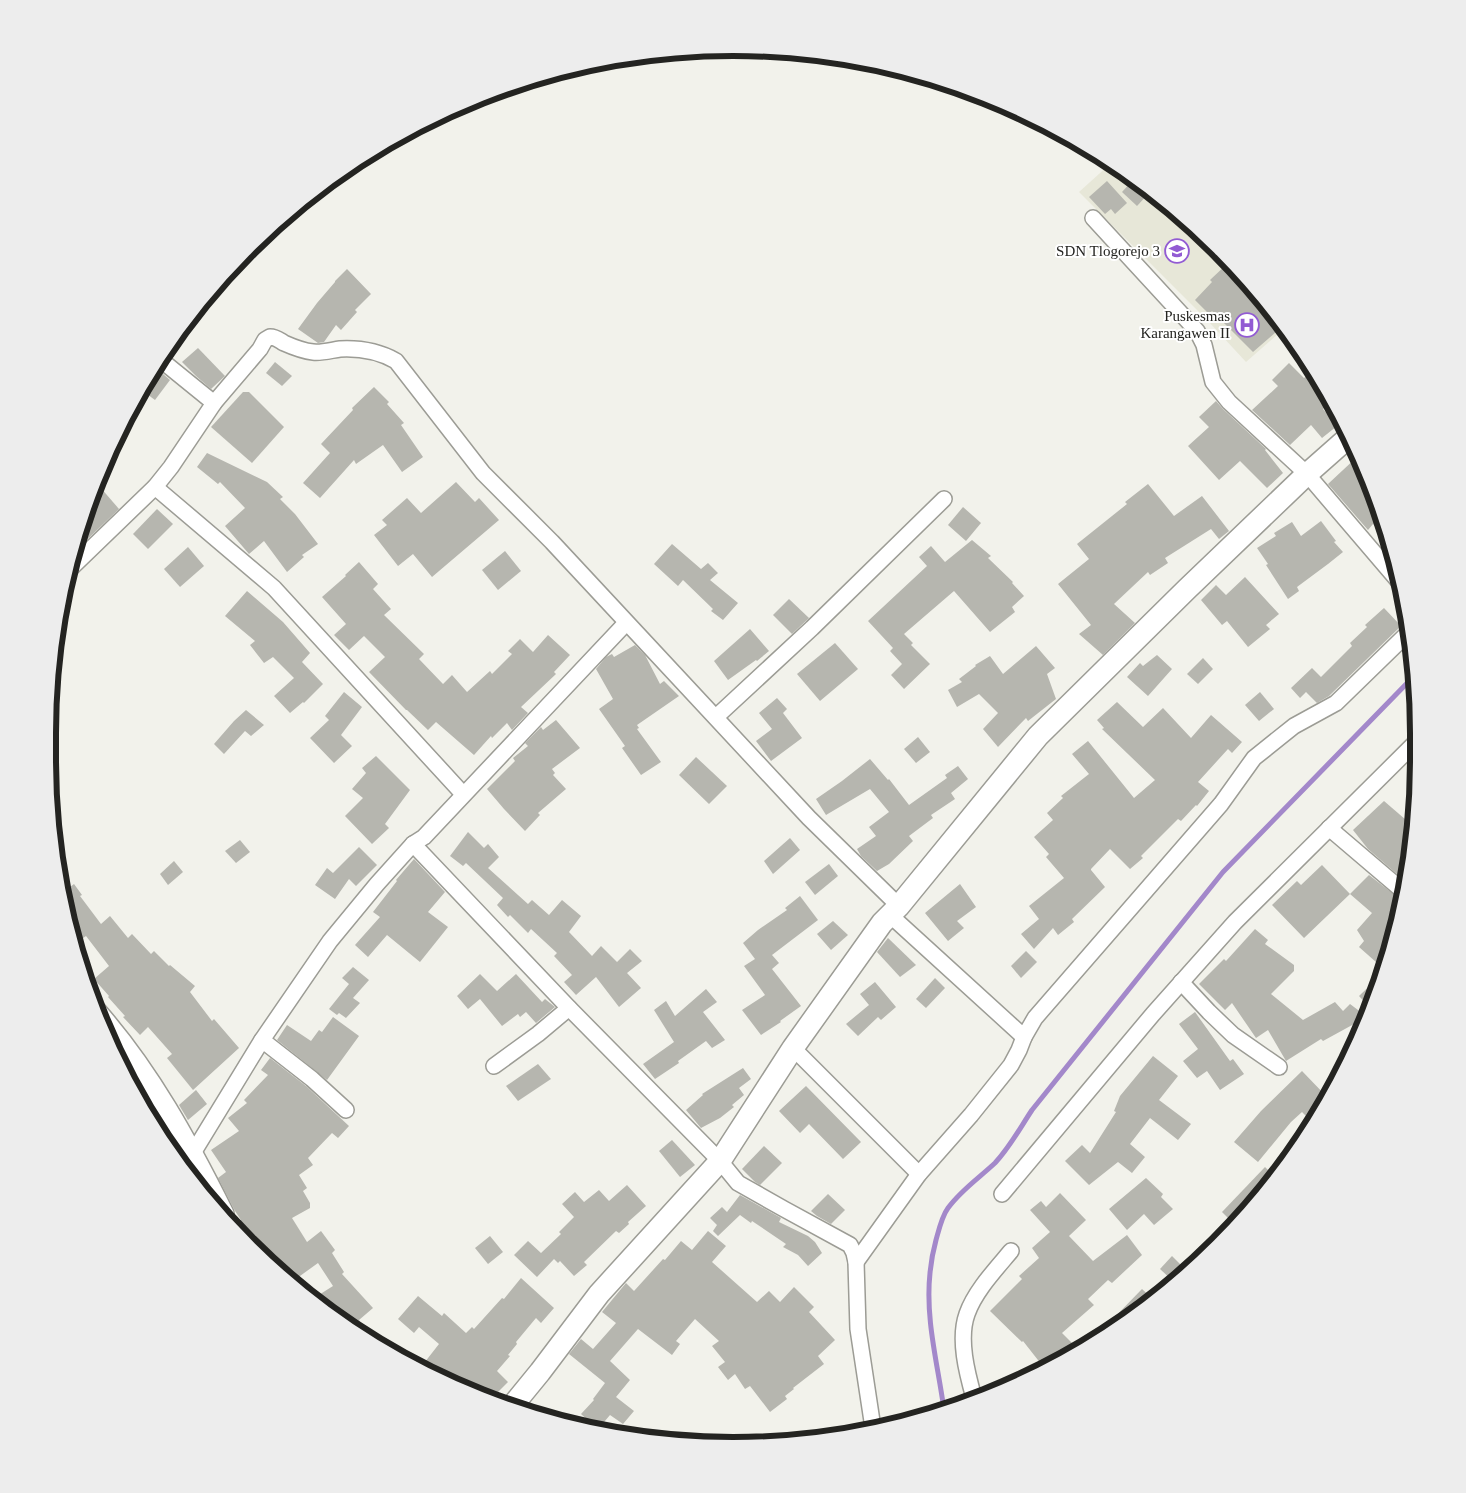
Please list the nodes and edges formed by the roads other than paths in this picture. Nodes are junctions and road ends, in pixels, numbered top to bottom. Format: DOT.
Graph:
graph roads {
  1 [pos="1093,218"];
  2 [pos="166,364"];
  3 [pos="214,403"];
  4 [pos="1343,442"];
  5 [pos="1307,474"];
  6 [pos="155,487"];
  7 [pos="944,499"];
  8 [pos="78,561"];
  9 [pos="1390,571"];
  10 [pos="626,623"];
  11 [pos="1403,638"];
  12 [pos="716,717"];
  13 [pos="1410,748"];
  14 [pos="463,794"];
  15 [pos="1329,828"];
  16 [pos="413,844"];
  17 [pos="1398,887"];
  18 [pos="894,910"];
  19 [pos="1182,982"];
  20 [pos="569,1008"];
  21 [pos="1024,1037"];
  22 [pos="262,1040"];
  23 [pos="793,1048"];
  24 [pos="494,1066"];
  25 [pos="1279,1067"];
  26 [pos="134,1072"];
  27 [pos="346,1110"];
  28 [pos="192,1153"];
  29 [pos="720,1162"];
  30 [pos="919,1174"];
  31 [pos="211,1190"];
  32 [pos="1002,1194"];
  33 [pos="1011,1251"];
  34 [pos="856,1262"];
  35 [pos="973,1393"];
  36 [pos="515,1401"];
  37 [pos="872,1422"];
  1 -- 5 [label="street"];
  2 -- 3 [label="street"];
  3 -- 6 [label="street"];
  3 -- 10 [label="street"];
  4 -- 5 [label="main road"];
  5 -- 9 [label="street"];
  5 -- 18 [label="main road"];
  6 -- 8 [label="street"];
  6 -- 14 [label="street"];
  7 -- 12 [label="street"];
  10 -- 12 [label="street"];
  10 -- 14 [label="street"];
  11 -- 21 [label="street"];
  12 -- 18 [label="street"];
  13 -- 15 [label="street"];
  14 -- 16 [label="street"];
  15 -- 17 [label="street"];
  15 -- 19 [label="street"];
  16 -- 20 [label="street"];
  16 -- 22 [label="street"];
  18 -- 21 [label="street"];
  18 -- 23 [label="main road"];
  19 -- 25 [label="street"];
  19 -- 32 [label="street"];
  20 -- 24 [label="street"];
  20 -- 29 [label="street"];
  21 -- 30 [label="street"];
  22 -- 27 [label="street"];
  22 -- 28 [label="street"];
  23 -- 29 [label="main road"];
  23 -- 30 [label="street"];
  26 -- 28 [label="main road"];
  28 -- 31 [label="main road"];
  29 -- 34 [label="street"];
  29 -- 36 [label="main road"];
  30 -- 34 [label="street"];
  33 -- 35 [label="street"];
  34 -- 37 [label="street"];
}
